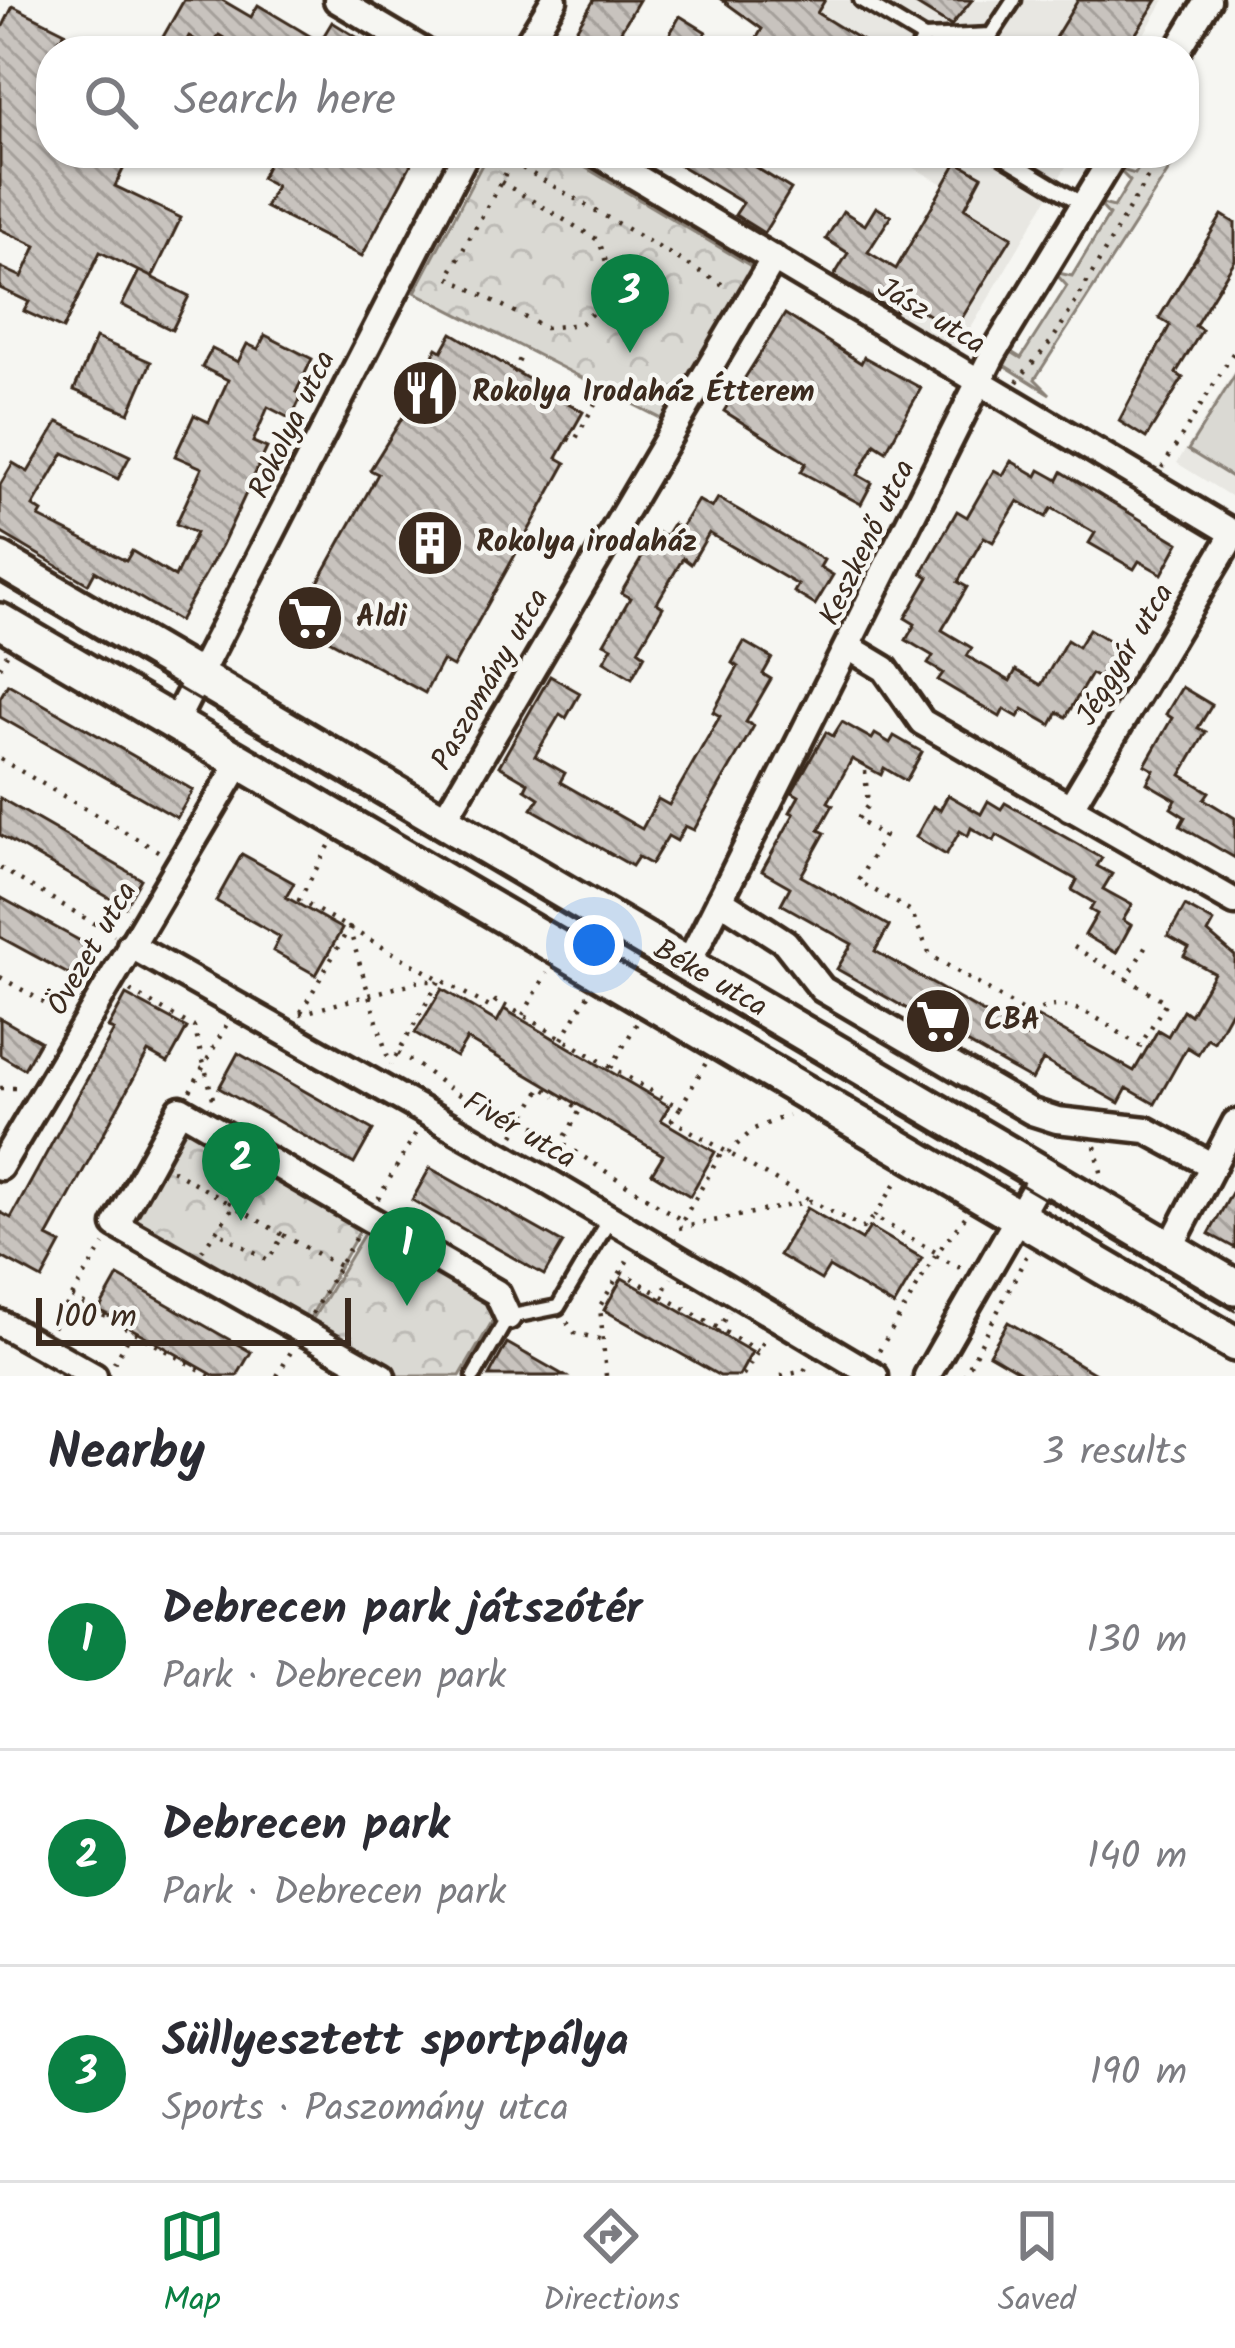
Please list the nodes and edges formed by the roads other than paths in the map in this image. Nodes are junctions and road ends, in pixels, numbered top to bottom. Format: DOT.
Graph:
graph roads {
  1 [pos="337,0"];
  2 [pos="554,0"];
  3 [pos="861,0"];
  4 [pos="1014,0"];
  5 [pos="1208,0"];
  6 [pos="398,36"];
  7 [pos="532,36"];
  8 [pos="908,36"];
  9 [pos="984,36"];
  10 [pos="1186,36"];
  11 [pos="458,168"];
  12 [pos="621,168"];
  13 [pos="1023,168"];
  14 [pos="1106,168"];
  15 [pos="1084,205"];
  16 [pos="774,258"];
  17 [pos="983,382"];
  18 [pos="1234,534"];
  19 [pos="0,560"];
  20 [pos="5,635"];
  21 [pos="850,648"];
  22 [pos="201,678"];
  23 [pos="174,724"];
  24 [pos="240,762"];
  25 [pos="1070,808"];
  26 [pos="443,821"];
  27 [pos="720,901"];
  28 [pos="1235,902"];
  29 [pos="130,945"];
  30 [pos="687,966"];
  31 [pos="1235,1123"];
  32 [pos="1213,1166"];
  33 [pos="0,1167"];
  34 [pos="1042,1174"];
  35 [pos="1018,1215"];
  36 [pos="610,1219"];
  37 [pos="1170,1248"];
  38 [pos="1235,1286"];
  39 [pos="508,1317"];
  40 [pos="0,1323"];
  41 [pos="1235,1344"];
  42 [pos="871,1374"];
  43 [pos="94,1376"];
  44 [pos="382,1376"];
  45 [pos="474,1376"];
  46 [pos="928,1376"];
  1 -- 6 [label="street"];
  2 -- 7 [label="street"];
  3 -- 8 [label="lane"];
  4 -- 9 [label="lane"];
  5 -- 10 [label="street"];
  11 -- 22 [label="street, Rokolya utca"];
  12 -- 16 [label="street, Jász utca"];
  13 -- 15 [label="lane"];
  14 -- 15 [label="street, Keszkenő utca"];
  15 -- 17 [label="street, Keszkenő utca"];
  16 -- 17 [label="street, Jász utca"];
  16 -- 26 [label="street, Paszomány utca"];
  17 -- 18 [label="street, Jász utca"];
  17 -- 21 [label="street, Keszkenő utca"];
  18 -- 25 [label="street, Jéggyár utca"];
  19 -- 22 [label="main road, Béke utca"];
  20 -- 23 [label="main road, Béke utca"];
  21 -- 25 [label="street"];
  21 -- 27 [label="street, Keszkenő utca"];
  22 -- 23 [label="street, Rokolya utca"];
  22 -- 26 [label="main road, Béke utca"];
  23 -- 24 [label="main road, Béke utca"];
  24 -- 29 [label="street, Övezet utca"];
  24 -- 35 [label="main road, Béke utca"];
  25 -- 28 [label="street"];
  26 -- 30 [label="main road, Béke utca"];
  27 -- 30 [label="street, Keszkenő utca"];
  27 -- 32 [label="street, Béke utca"];
  29 -- 33 [label="street, Övezet utca"];
  29 -- 36 [label="street, Fivér utca"];
  30 -- 34 [label="main road, Béke utca"];
  31 -- 32 [label="street"];
  32 -- 37 [label="street"];
  34 -- 35 [label="street"];
  34 -- 37 [label="main road, Béke utca"];
  35 -- 41 [label="main road, Béke utca"];
  35 -- 46 [label="street"];
  36 -- 39 [label="lane"];
  36 -- 42 [label="street, Fivér utca"];
  37 -- 38 [label="main road, Béke utca"];
  39 -- 44 [label="street"];
  39 -- 45 [label="lane"];
  40 -- 43 [label="street"];
}
